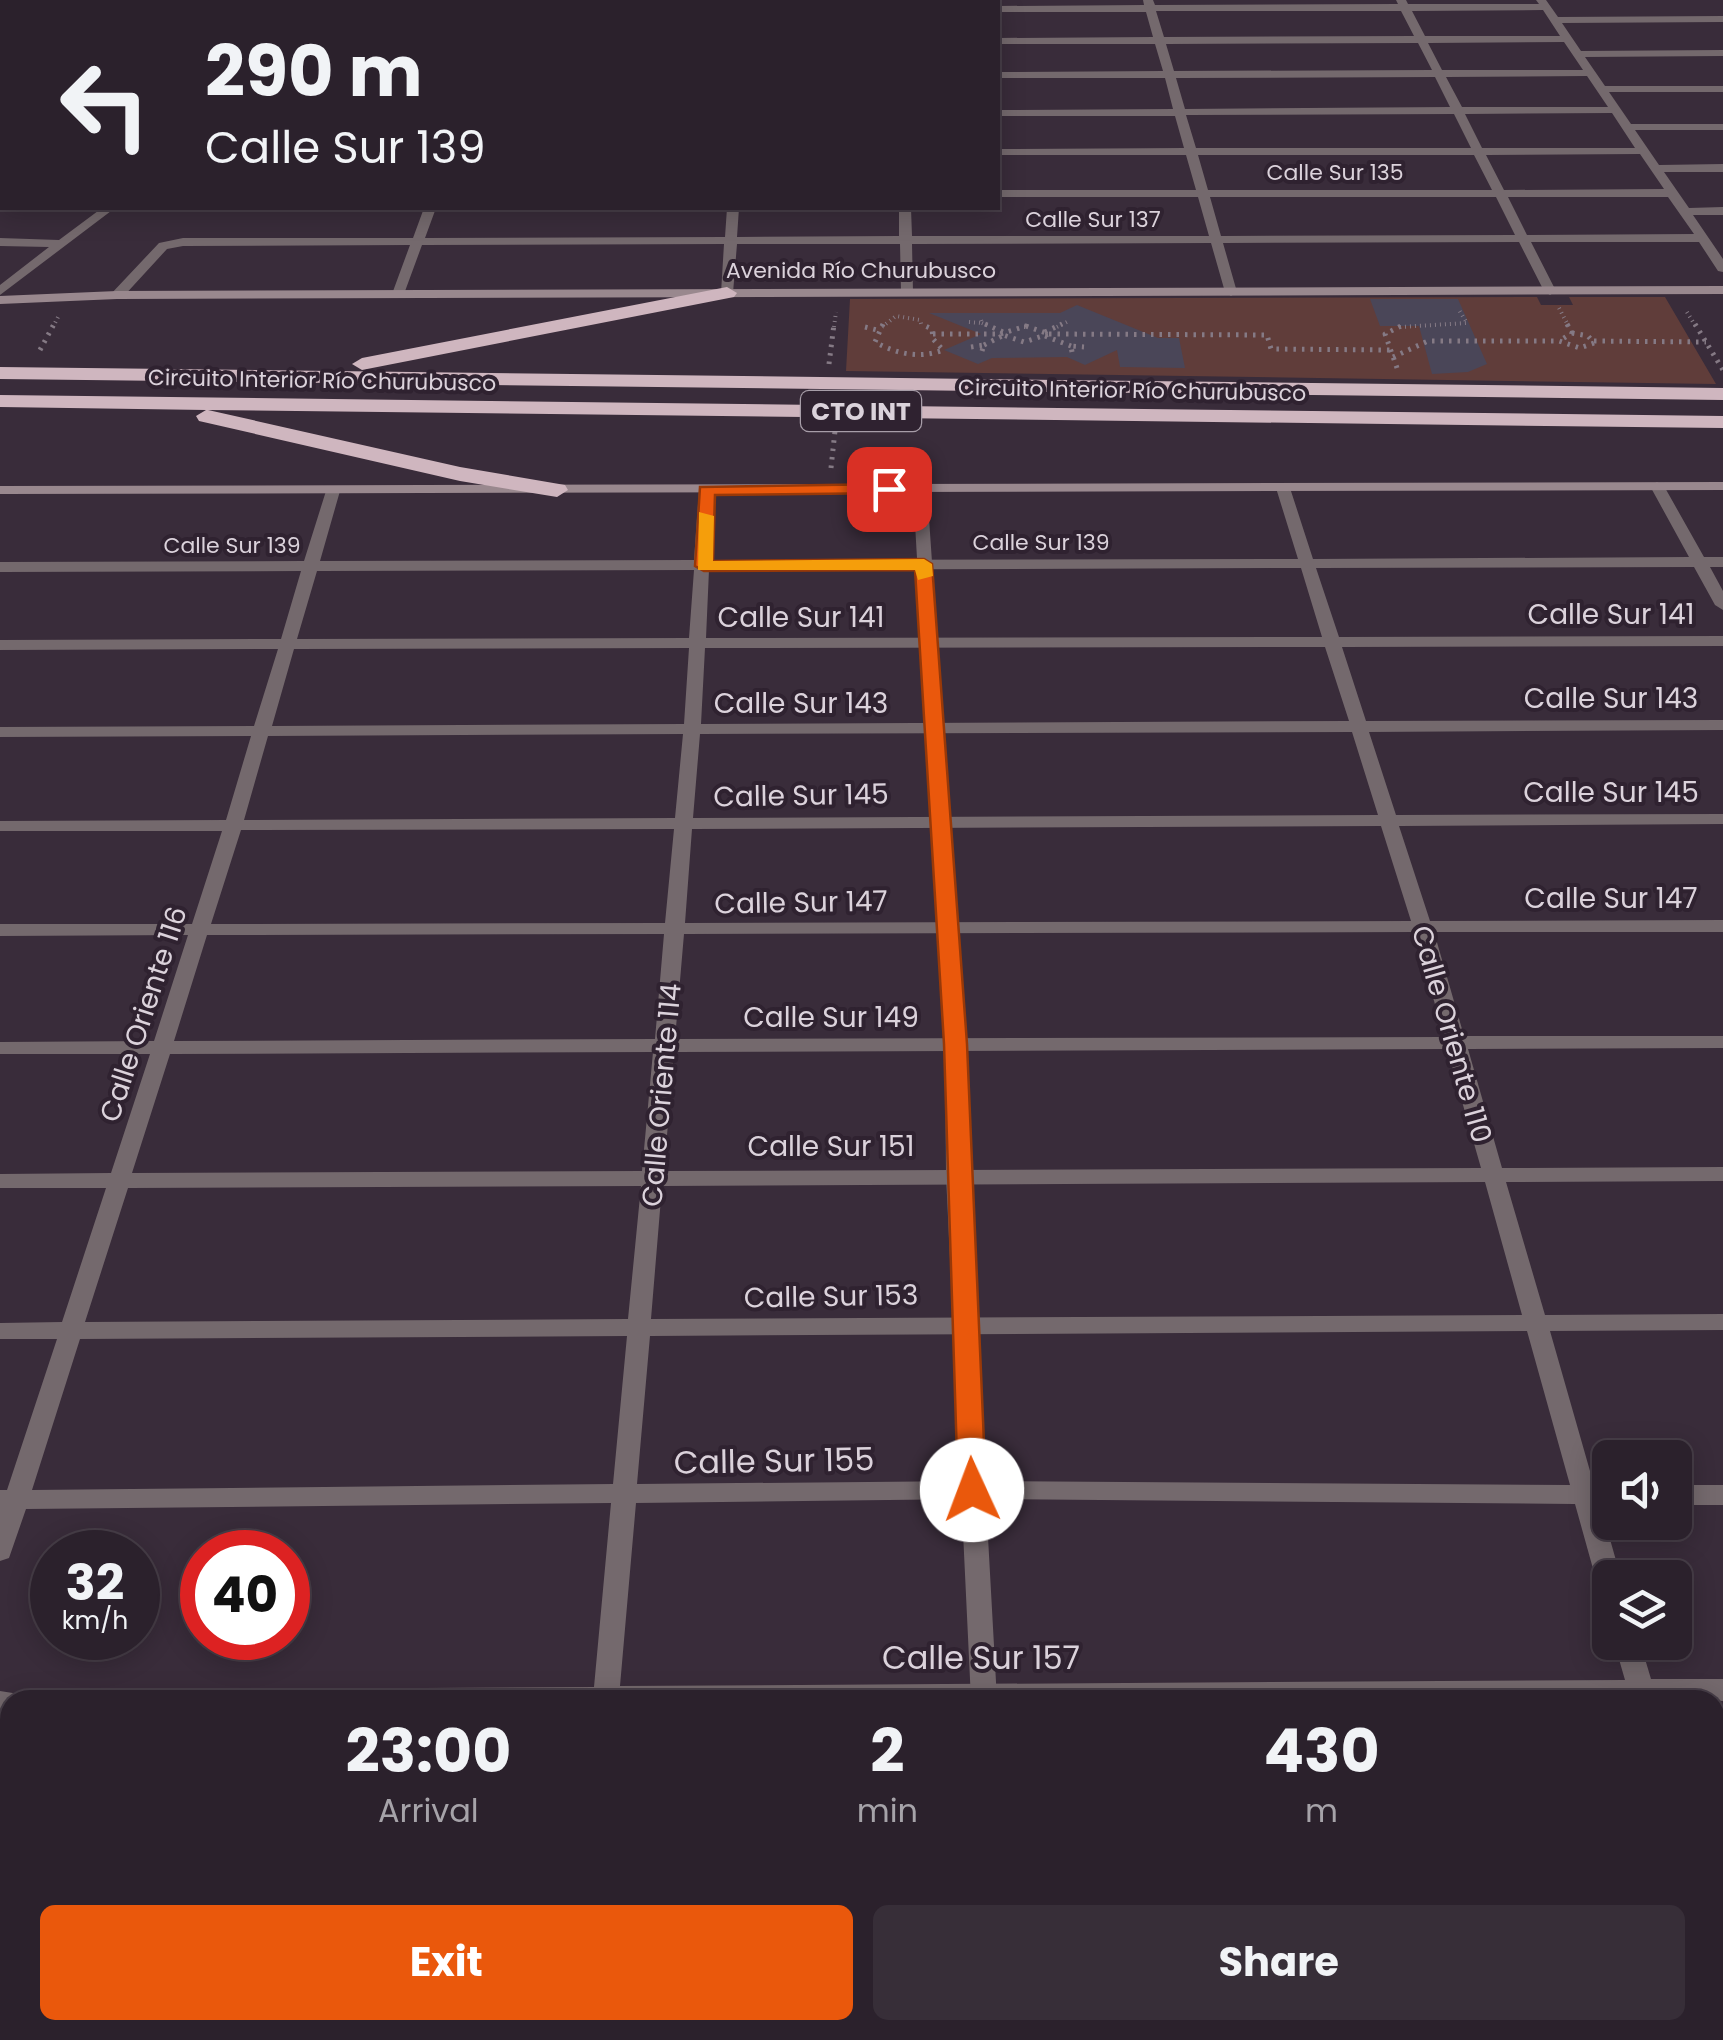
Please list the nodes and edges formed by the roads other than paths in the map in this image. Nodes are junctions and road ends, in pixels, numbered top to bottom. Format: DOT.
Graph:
graph roads {
  1 [pos="1543,3"];
  2 [pos="1149,4"];
  3 [pos="1403,4"];
  4 [pos="1000,8"];
  5 [pos="1554,20"];
  6 [pos="1723,20"];
  7 [pos="1567,39"];
  8 [pos="1420,40"];
  9 [pos="1000,41"];
  10 [pos="1159,41"];
  11 [pos="1723,53"];
  12 [pos="1578,54"];
  13 [pos="1591,73"];
  14 [pos="1000,75"];
  15 [pos="1169,75"];
  16 [pos="1438,75"];
  17 [pos="1602,89"];
  18 [pos="1723,89"];
  19 [pos="1616,110"];
  20 [pos="1000,112"];
  21 [pos="1180,112"];
  22 [pos="1458,112"];
  23 [pos="1626,127"];
  24 [pos="1723,127"];
  25 [pos="1480,151"];
  26 [pos="1643,151"];
  27 [pos="1000,152"];
  28 [pos="1191,152"];
  29 [pos="1654,168"];
  30 [pos="1723,168"];
  31 [pos="1202,192"];
  32 [pos="1502,192"];
  33 [pos="1672,193"];
  34 [pos="1000,194"];
  35 [pos="106,210"];
  36 [pos="429,210"];
  37 [pos="733,210"];
  38 [pos="906,210"];
  39 [pos="1686,212"];
  40 [pos="1723,212"];
  41 [pos="1216,238"];
  42 [pos="1523,238"];
  43 [pos="1704,238"];
  44 [pos="907,240"];
  45 [pos="420,241"];
  46 [pos="730,241"];
  47 [pos="0,242"];
  48 [pos="59,244"];
  49 [pos="1721,261"];
  50 [pos="1723,290"];
  51 [pos="0,291"];
  52 [pos="1550,291"];
  53 [pos="907,292"];
  54 [pos="1231,292"];
  55 [pos="726,293"];
  56 [pos="398,294"];
  57 [pos="117,295"];
  58 [pos="0,300"];
  59 [pos="0,373"];
  60 [pos="269,376"];
  61 [pos="1723,394"];
  62 [pos="0,401"];
  63 [pos="146,402"];
  64 [pos="1723,422"];
  65 [pos="1657,486"];
  66 [pos="1723,486"];
  67 [pos="1283,488"];
  68 [pos="920,489"];
  69 [pos="0,490"];
  70 [pos="557,490"];
  71 [pos="706,490"];
  72 [pos="332,491"];
  73 [pos="1700,562"];
  74 [pos="1723,562"];
  75 [pos="1308,563"];
  76 [pos="924,564"];
  77 [pos="704,566"];
  78 [pos="0,567"];
  79 [pos="312,567"];
  80 [pos="1723,605"];
  81 [pos="1723,641"];
  82 [pos="1335,642"];
  83 [pos="928,644"];
  84 [pos="0,645"];
  85 [pos="288,645"];
  86 [pos="697,645"];
  87 [pos="1723,725"];
  88 [pos="1361,727"];
  89 [pos="933,730"];
  90 [pos="260,731"];
  91 [pos="692,731"];
  92 [pos="0,732"];
  93 [pos="1723,819"];
  94 [pos="938,821"];
  95 [pos="1390,821"];
  96 [pos="683,824"];
  97 [pos="0,826"];
  98 [pos="233,826"];
  99 [pos="1422,925"];
  100 [pos="946,926"];
  101 [pos="1723,926"];
  102 [pos="0,930"];
  103 [pos="198,930"];
  104 [pos="675,932"];
  105 [pos="1723,1042"];
  106 [pos="955,1044"];
  107 [pos="1456,1045"];
  108 [pos="664,1046"];
  109 [pos="0,1048"];
  110 [pos="162,1048"];
  111 [pos="1723,1174"];
  112 [pos="1493,1175"];
  113 [pos="958,1176"];
  114 [pos="653,1177"];
  115 [pos="0,1181"];
  116 [pos="119,1181"];
  117 [pos="1723,1322"];
  118 [pos="966,1323"];
  119 [pos="1534,1323"];
  120 [pos="0,1330"];
  121 [pos="72,1330"];
  122 [pos="640,1330"];
  123 [pos="972,1490"];
  124 [pos="1584,1495"];
  125 [pos="1592,1495"];
  126 [pos="1692,1495"];
  127 [pos="1723,1495"];
  128 [pos="625,1496"];
  129 [pos="8,1500"];
  130 [pos="0,1551"];
  131 [pos="1603,1560"];
  132 [pos="1633,1660"];
  133 [pos="608,1690"];
  134 [pos="984,1690"];
  135 [pos="1642,1690"];
  1 -- 3 [label="street"];
  1 -- 5 [label="street"];
  2 -- 3 [label="street"];
  2 -- 4 [label="street"];
  2 -- 10 [label="street"];
  3 -- 8 [label="street"];
  5 -- 6 [label="street"];
  5 -- 7 [label="street"];
  7 -- 8 [label="street"];
  7 -- 12 [label="street"];
  8 -- 10 [label="street"];
  8 -- 16 [label="street"];
  9 -- 10 [label="street"];
  10 -- 15 [label="street"];
  11 -- 12 [label="street"];
  12 -- 13 [label="street"];
  13 -- 16 [label="street"];
  13 -- 17 [label="street"];
  14 -- 15 [label="street"];
  15 -- 16 [label="street"];
  15 -- 21 [label="street"];
  16 -- 22 [label="street"];
  17 -- 18 [label="street"];
  17 -- 19 [label="street"];
  19 -- 22 [label="street"];
  19 -- 23 [label="street"];
  20 -- 21 [label="street"];
  21 -- 22 [label="street"];
  21 -- 28 [label="street"];
  22 -- 25 [label="street"];
  23 -- 24 [label="street"];
  23 -- 26 [label="street"];
  25 -- 26 [label="street"];
  25 -- 28 [label="street"];
  25 -- 32 [label="street"];
  26 -- 29 [label="street"];
  27 -- 28 [label="street"];
  28 -- 31 [label="street"];
  29 -- 30 [label="street"];
  29 -- 33 [label="street"];
  31 -- 32 [label="street, Calle Sur 135"];
  31 -- 34 [label="street, Calle Sur 135"];
  31 -- 41 [label="street"];
  32 -- 33 [label="street, Calle Sur 135"];
  32 -- 42 [label="street"];
  33 -- 39 [label="street"];
  35 -- 48 [label="street"];
  36 -- 45 [label="street"];
  37 -- 46 [label="street"];
  38 -- 44 [label="street"];
  39 -- 40 [label="street"];
  39 -- 43 [label="street"];
  41 -- 42 [label="street, Calle Sur 137"];
  41 -- 44 [label="street, Calle Sur 137"];
  41 -- 54 [label="street"];
  42 -- 43 [label="street, Calle Sur 137"];
  42 -- 52 [label="street"];
  43 -- 49 [label="street"];
  44 -- 46 [label="street, Calle Sur 137"];
  44 -- 53 [label="street"];
  45 -- 46 [label="street, Calle Sur 137"];
  45 -- 56 [label="street"];
  45 -- 57 [label="street, Calle Sur 137"];
  46 -- 55 [label="street"];
  47 -- 48 [label="street"];
  48 -- 51 [label="street"];
  50 -- 52 [label="main road, Avenida Río Churubusco"];
  52 -- 54 [label="main road, Avenida Río Churubusco"];
  53 -- 54 [label="main road, Avenida Río Churubusco"];
  53 -- 55 [label="main road, Avenida Río Churubusco"];
  55 -- 56 [label="main road, Avenida Río Churubusco"];
  55 -- 60 [label="highway"];
  56 -- 57 [label="main road, Avenida Río Churubusco"];
  57 -- 58 [label="main road, Avenida Río Churubusco"];
  59 -- 60 [label="highway, Circuito Interior Río Churubusco / CTO INT"];
  60 -- 61 [label="highway, Circuito Interior Río Churubusco / CTO INT"];
  62 -- 63 [label="highway, Circuito Interior Río Churubusco / CTO INT"];
  63 -- 64 [label="highway, Circuito Interior Río Churubusco / CTO INT"];
  63 -- 70 [label="highway"];
  65 -- 66 [label="main road"];
  65 -- 67 [label="main road"];
  65 -- 73 [label="street"];
  67 -- 68 [label="main road"];
  67 -- 75 [label="street, Calle Oriente 110"];
  68 -- 71 [label="main road"];
  68 -- 76 [label="street"];
  69 -- 72 [label="main road"];
  70 -- 71 [label="main road"];
  70 -- 72 [label="main road"];
  71 -- 77 [label="street, Calle Oriente 114"];
  72 -- 79 [label="street, Calle Oriente 116"];
  73 -- 74 [label="street, Calle Sur 139"];
  73 -- 75 [label="street, Calle Sur 139"];
  73 -- 80 [label="street"];
  75 -- 76 [label="street, Calle Sur 139"];
  75 -- 82 [label="street, Calle Oriente 110"];
  76 -- 77 [label="street, Calle Sur 139"];
  76 -- 83 [label="street"];
  77 -- 79 [label="street, Calle Sur 139"];
  77 -- 86 [label="street, Calle Oriente 114"];
  78 -- 79 [label="street, Calle Sur 139"];
  79 -- 85 [label="street, Calle Oriente 116"];
  81 -- 82 [label="street, Calle Sur 141"];
  82 -- 83 [label="street, Calle Sur 141"];
  82 -- 88 [label="street, Calle Oriente 110"];
  83 -- 86 [label="street, Calle Sur 141"];
  83 -- 89 [label="street"];
  84 -- 85 [label="street, Calle Sur 141"];
  85 -- 86 [label="street, Calle Sur 141"];
  85 -- 90 [label="street, Calle Oriente 116"];
  86 -- 91 [label="street, Calle Oriente 114"];
  87 -- 88 [label="street, Calle Sur 143"];
  88 -- 89 [label="street, Calle Sur 143"];
  88 -- 95 [label="street, Calle Oriente 110"];
  89 -- 91 [label="street, Calle Sur 143"];
  89 -- 94 [label="street"];
  90 -- 91 [label="street, Calle Sur 143"];
  90 -- 92 [label="street, Calle Sur 143"];
  90 -- 98 [label="street, Calle Oriente 116"];
  91 -- 96 [label="street, Calle Oriente 114"];
  93 -- 95 [label="street, Calle Sur 145"];
  94 -- 95 [label="street, Calle Sur 145"];
  94 -- 96 [label="street, Calle Sur 145"];
  94 -- 100 [label="street"];
  95 -- 99 [label="street, Calle Oriente 110"];
  96 -- 98 [label="street, Calle Sur 145"];
  96 -- 104 [label="street, Calle Oriente 114"];
  97 -- 98 [label="street, Calle Sur 145"];
  98 -- 103 [label="street, Calle Oriente 116"];
  99 -- 100 [label="street, Calle Sur 147"];
  99 -- 101 [label="street, Calle Sur 147"];
  99 -- 107 [label="street, Calle Oriente 110"];
  100 -- 104 [label="street, Calle Sur 147"];
  100 -- 106 [label="street"];
  102 -- 103 [label="street, Calle Sur 147"];
  103 -- 104 [label="street, Calle Sur 147"];
  103 -- 110 [label="street, Calle Oriente 116"];
  104 -- 108 [label="street, Calle Oriente 114"];
  105 -- 107 [label="street, Calle Sur 149"];
  106 -- 107 [label="street, Calle Sur 149"];
  106 -- 108 [label="street, Calle Sur 149"];
  106 -- 113 [label="street"];
  107 -- 112 [label="street, Calle Oriente 110"];
  108 -- 110 [label="street, Calle Sur 149"];
  108 -- 114 [label="street, Calle Oriente 114"];
  109 -- 110 [label="street, Calle Sur 149"];
  110 -- 116 [label="street, Calle Oriente 116"];
  111 -- 112 [label="street, Calle Sur 151"];
  112 -- 113 [label="street, Calle Sur 151"];
  112 -- 119 [label="street, Calle Oriente 110"];
  113 -- 114 [label="street, Calle Sur 151"];
  113 -- 118 [label="street"];
  114 -- 116 [label="street, Calle Sur 151"];
  114 -- 122 [label="street, Calle Oriente 114"];
  115 -- 116 [label="street, Calle Sur 151"];
  116 -- 121 [label="street, Calle Oriente 116"];
  117 -- 119 [label="street, Calle Sur 153"];
  118 -- 119 [label="street, Calle Sur 153"];
  118 -- 122 [label="street, Calle Sur 153"];
  118 -- 123 [label="street"];
  119 -- 124 [label="street, Calle Oriente 110"];
  120 -- 121 [label="street, Calle Sur 153"];
  121 -- 122 [label="street, Calle Sur 153"];
  121 -- 129 [label="street, Calle Oriente 116"];
  122 -- 128 [label="street, Calle Oriente 114"];
  123 -- 124 [label="street, Calle Sur 155"];
  123 -- 128 [label="street, Calle Sur 155"];
  123 -- 134 [label="street"];
  124 -- 125 [label="street, Calle Sur 155"];
  124 -- 131 [label="street, Calle Oriente 110"];
  126 -- 127 [label="street"];
  128 -- 129 [label="street, Calle Sur 155"];
  128 -- 133 [label="street, Calle Oriente 114"];
  129 -- 130 [label="street, Calle Oriente 116"];
  132 -- 135 [label="street"];
}
